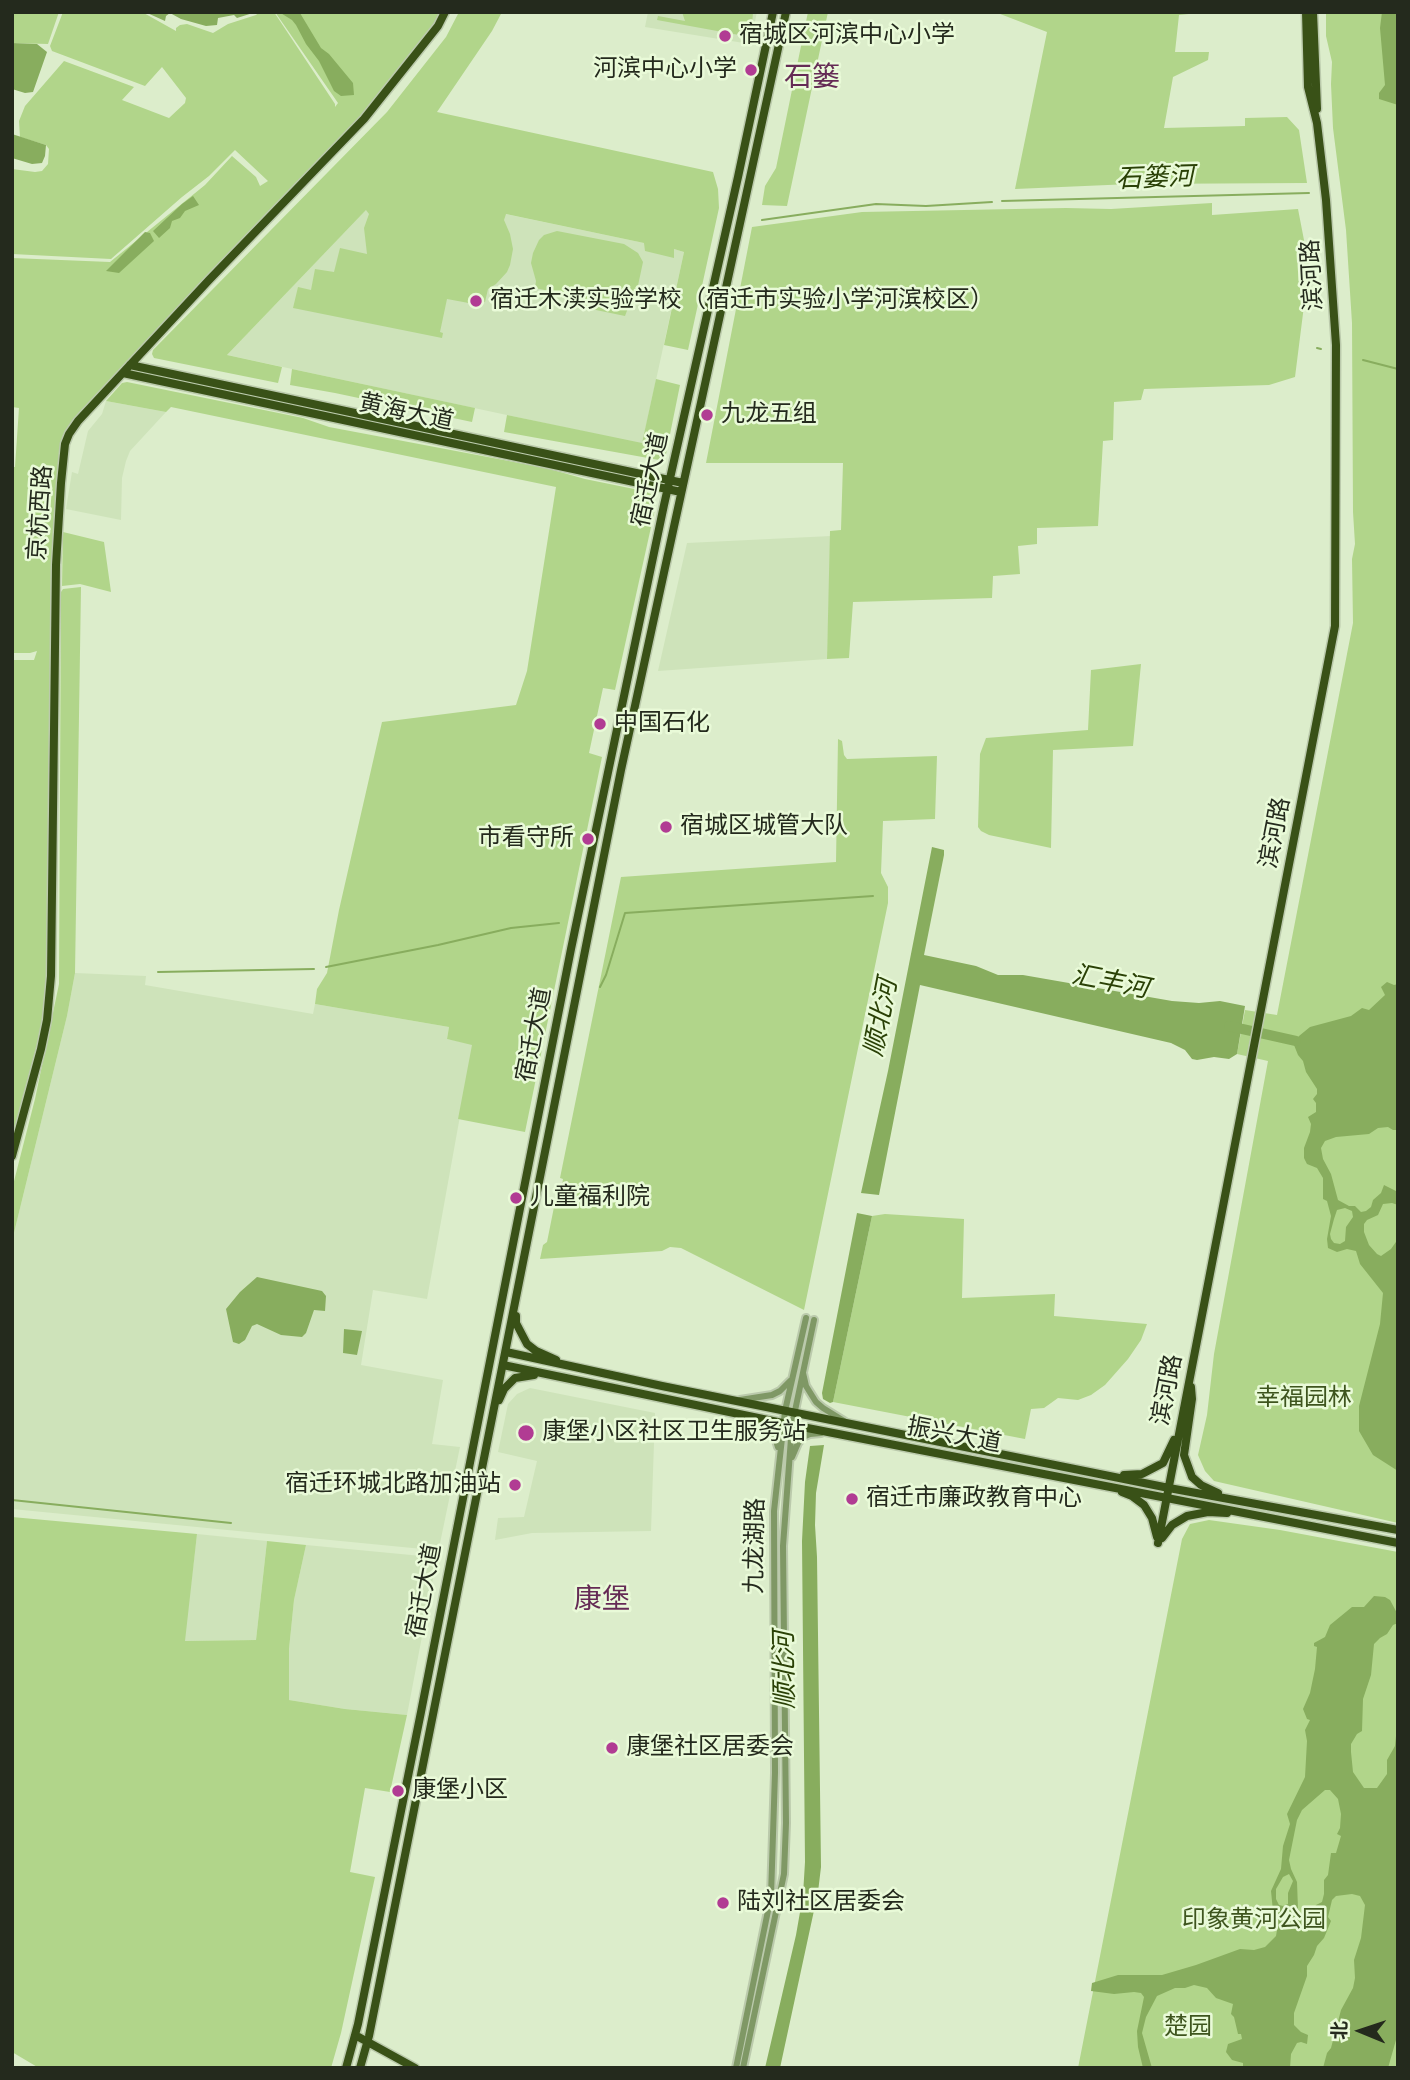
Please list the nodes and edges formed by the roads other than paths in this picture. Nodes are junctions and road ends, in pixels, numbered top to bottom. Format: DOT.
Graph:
graph roads {
  1 [pos="445,12"];
  2 [pos="773,12"];
  3 [pos="786,12"];
  4 [pos="1306,12"];
  5 [pos="1313,12"];
  6 [pos="1317,123"];
  7 [pos="130,365"];
  8 [pos="123,373"];
  9 [pos="669,485"];
  10 [pos="682,488"];
  11 [pos="12,1156"];
  12 [pos="518,1290"];
  13 [pos="506,1352"];
  14 [pos="503,1365"];
  15 [pos="578,1369"];
  16 [pos="802,1369"];
  17 [pos="1190,1376"];
  18 [pos="573,1380"];
  19 [pos="792,1380"];
  20 [pos="735,1401"];
  21 [pos="789,1412"];
  22 [pos="736,1413"];
  23 [pos="787,1424"];
  24 [pos="849,1424"];
  25 [pos="490,1429"];
  26 [pos="839,1434"];
  27 [pos="780,1455"];
  28 [pos="789,1465"];
  29 [pos="1091,1477"];
  30 [pos="1168,1493"];
  31 [pos="1265,1506"];
  32 [pos="1273,1518"];
  33 [pos="1398,1530"];
  34 [pos="1158,1543"];
  35 [pos="1398,1543"];
  36 [pos="355,2035"];
  37 [pos="368,2041"];
  38 [pos="346,2068"];
  39 [pos="360,2068"];
  40 [pos="415,2068"];
  41 [pos="736,2068"];
  42 [pos="743,2068"];
  1 -- 7 [label="main road, 京杭西路"];
  2 -- 9 [label="main road, 宿迁大道"];
  3 -- 10 [label="main road, 宿迁大道"];
  4 -- 6 [label="main road, 滨河路"];
  5 -- 6 [label="main road, 滨河路"];
  6 -- 17 [label="main road, 滨河路"];
  7 -- 8 [label="main road, 京杭西路"];
  7 -- 9 [label="main road, 黄海大道"];
  8 -- 9 [label="main road, 黄海大道"];
  8 -- 11 [label="main road, 京杭西路"];
  9 -- 10 [label="main road, 黄海大道"];
  9 -- 36 [label="main road, 宿迁大道"];
  10 -- 12 [label="main road, 宿迁大道"];
  12 -- 13 [label="main road, 宿迁大道"];
  12 -- 15 [label="main road"];
  13 -- 14 [label="main road, 宿迁大道"];
  13 -- 15 [label="main road, 振兴大道"];
  14 -- 18 [label="main road, 振兴大道"];
  14 -- 25 [label="main road, 宿迁大道"];
  15 -- 20 [label="main road, 振兴大道"];
  16 -- 19 [label="street, 九龙湖路"];
  16 -- 21 [label="street, 九龙湖路"];
  16 -- 24 [label="street"];
  17 -- 29 [label="main road"];
  17 -- 30 [label="main road, 滨河路"];
  17 -- 31 [label="main road"];
  18 -- 22 [label="main road, 振兴大道"];
  18 -- 25 [label="main road"];
  19 -- 20 [label="street"];
  19 -- 21 [label="street, 九龙湖路"];
  20 -- 21 [label="main road, 振兴大道"];
  21 -- 23 [label="street, 九龙湖路"];
  21 -- 24 [label="main road, 振兴大道"];
  22 -- 23 [label="main road, 振兴大道"];
  22 -- 27 [label="street"];
  23 -- 26 [label="main road, 振兴大道"];
  23 -- 27 [label="street, 九龙湖路"];
  23 -- 28 [label="street, 九龙湖路"];
  24 -- 29 [label="main road, 振兴大道"];
  25 -- 37 [label="main road, 宿迁大道"];
  26 -- 28 [label="street"];
  26 -- 29 [label="main road, 振兴大道"];
  27 -- 41 [label="street, 九龙湖路"];
  28 -- 42 [label="street, 九龙湖路"];
  29 -- 30 [label="main road, 振兴大道"];
  29 -- 34 [label="main road"];
  30 -- 31 [label="main road, 振兴大道"];
  30 -- 32 [label="main road, 振兴大道"];
  30 -- 34 [label="main road, 滨河路"];
  31 -- 33 [label="main road, 振兴大道"];
  32 -- 34 [label="main road"];
  32 -- 35 [label="main road, 振兴大道"];
  36 -- 37 [label="main road"];
  36 -- 38 [label="main road, 宿迁大道"];
  37 -- 39 [label="main road, 宿迁大道"];
  37 -- 40 [label="main road"];
}
